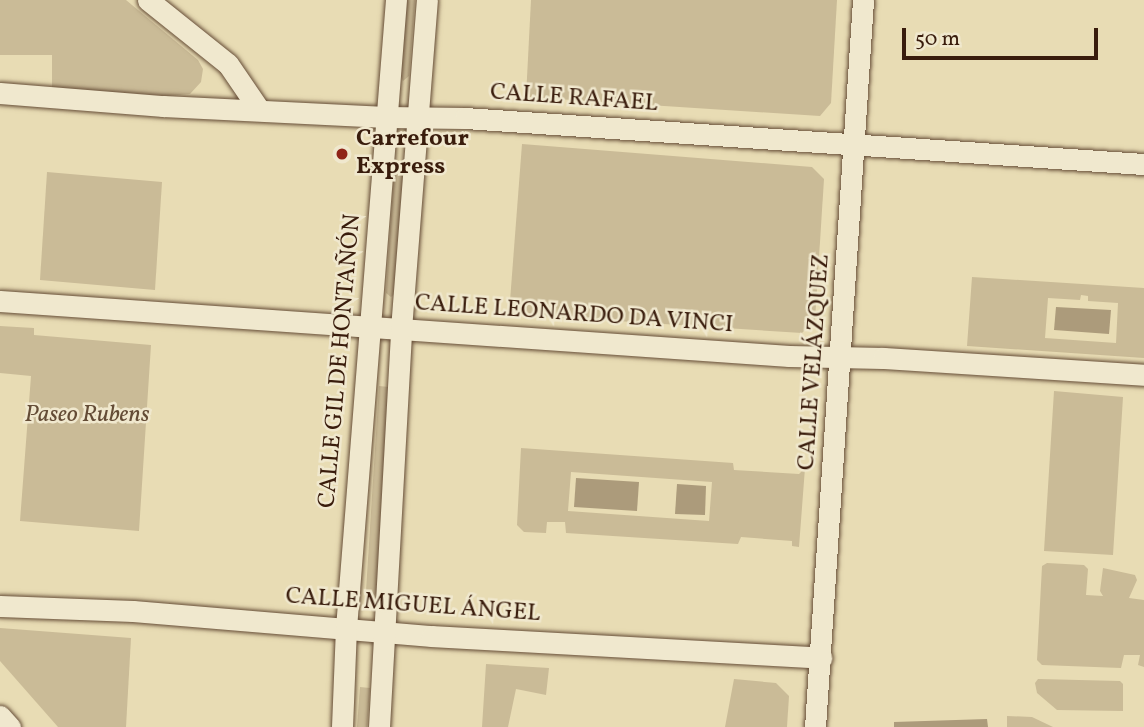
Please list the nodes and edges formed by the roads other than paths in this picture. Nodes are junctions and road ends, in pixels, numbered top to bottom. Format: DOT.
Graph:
graph roads {
  1 [pos="148,0"];
  2 [pos="396,0"];
  3 [pos="428,0"];
  4 [pos="863,0"];
  5 [pos="0,93"];
  6 [pos="258,108"];
  7 [pos="386,117"];
  8 [pos="417,117"];
  9 [pos="856,144"];
  10 [pos="1144,164"];
  11 [pos="0,302"];
  12 [pos="370,326"];
  13 [pos="401,329"];
  14 [pos="842,358"];
  15 [pos="1144,375"];
  16 [pos="0,606"];
  17 [pos="346,628"];
  18 [pos="385,632"];
  19 [pos="821,658"];
  20 [pos="0,716"];
  21 [pos="10,727"];
  22 [pos="342,727"];
  23 [pos="379,727"];
  24 [pos="816,727"];
  1 -- 6 [label="street"];
  2 -- 7 [label="street, CALLE GIL DE HONTAÑÓN"];
  3 -- 8 [label="street"];
  4 -- 9 [label="street, CALLE VELÁZQUEZ"];
  5 -- 6 [label="street, CALLE RAFAEL"];
  6 -- 7 [label="street, CALLE RAFAEL"];
  7 -- 8 [label="street, CALLE RAFAEL"];
  7 -- 12 [label="street, CALLE GIL DE HONTAÑÓN"];
  8 -- 9 [label="street, CALLE RAFAEL"];
  8 -- 13 [label="street"];
  9 -- 10 [label="street, CALLE RAFAEL"];
  9 -- 14 [label="street, CALLE VELÁZQUEZ"];
  11 -- 12 [label="street, CALLE LEONARDO DA VINCI"];
  12 -- 13 [label="street, CALLE LEONARDO DA VINCI"];
  12 -- 17 [label="street, CALLE GIL DE HONTAÑÓN"];
  13 -- 14 [label="street, CALLE LEONARDO DA VINCI"];
  13 -- 18 [label="street"];
  14 -- 15 [label="street, CALLE LEONARDO DA VINCI"];
  14 -- 19 [label="street, CALLE VELÁZQUEZ"];
  16 -- 17 [label="street, CALLE MIGUEL ÁNGEL"];
  17 -- 18 [label="street, CALLE MIGUEL ÁNGEL"];
  17 -- 22 [label="street, CALLE GIL DE HONTAÑÓN"];
  18 -- 19 [label="street, CALLE MIGUEL ÁNGEL"];
  18 -- 23 [label="street"];
  19 -- 24 [label="street, CALLE VELÁZQUEZ"];
  20 -- 21 [label="street"];
}
